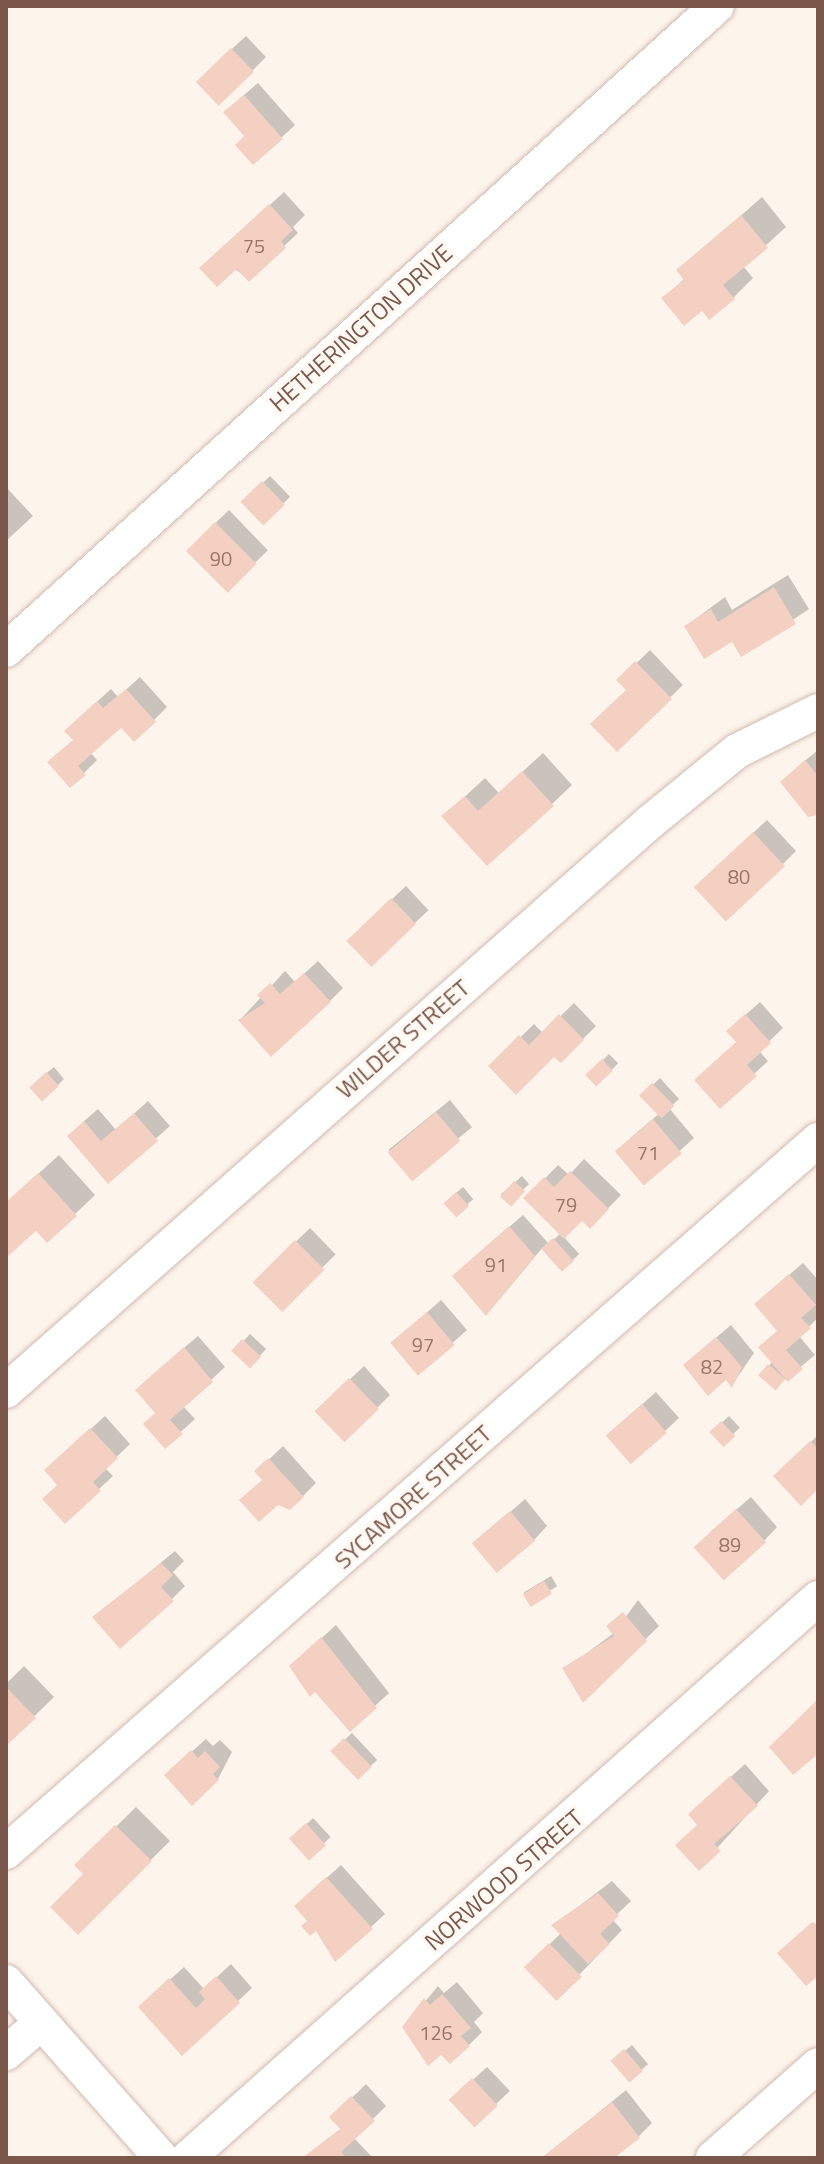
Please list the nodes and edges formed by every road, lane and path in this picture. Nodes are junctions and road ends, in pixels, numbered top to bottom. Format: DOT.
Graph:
graph roads {
  1 [pos="717,6"];
  2 [pos="6,650"];
  3 [pos="818,711"];
  4 [pos="818,1140"];
  5 [pos="6,1391"];
  6 [pos="818,1598"];
  7 [pos="6,1852"];
  8 [pos="6,1982"];
  9 [pos="41,2023"];
  10 [pos="6,2053"];
  11 [pos="818,2065"];
  12 [pos="161,2158"];
  13 [pos="188,2158"];
  14 [pos="713,2158"];
  1 -- 2 [label="street, HETHERINGTON DRIVE"];
  3 -- 5 [label="street, WILDER STREET"];
  4 -- 7 [label="street, SYCAMORE STREET"];
  6 -- 13 [label="street, NORWOOD STREET"];
  8 -- 9 [label="street"];
  9 -- 10 [label="street"];
  9 -- 12 [label="street"];
  11 -- 14 [label="street"];
}
